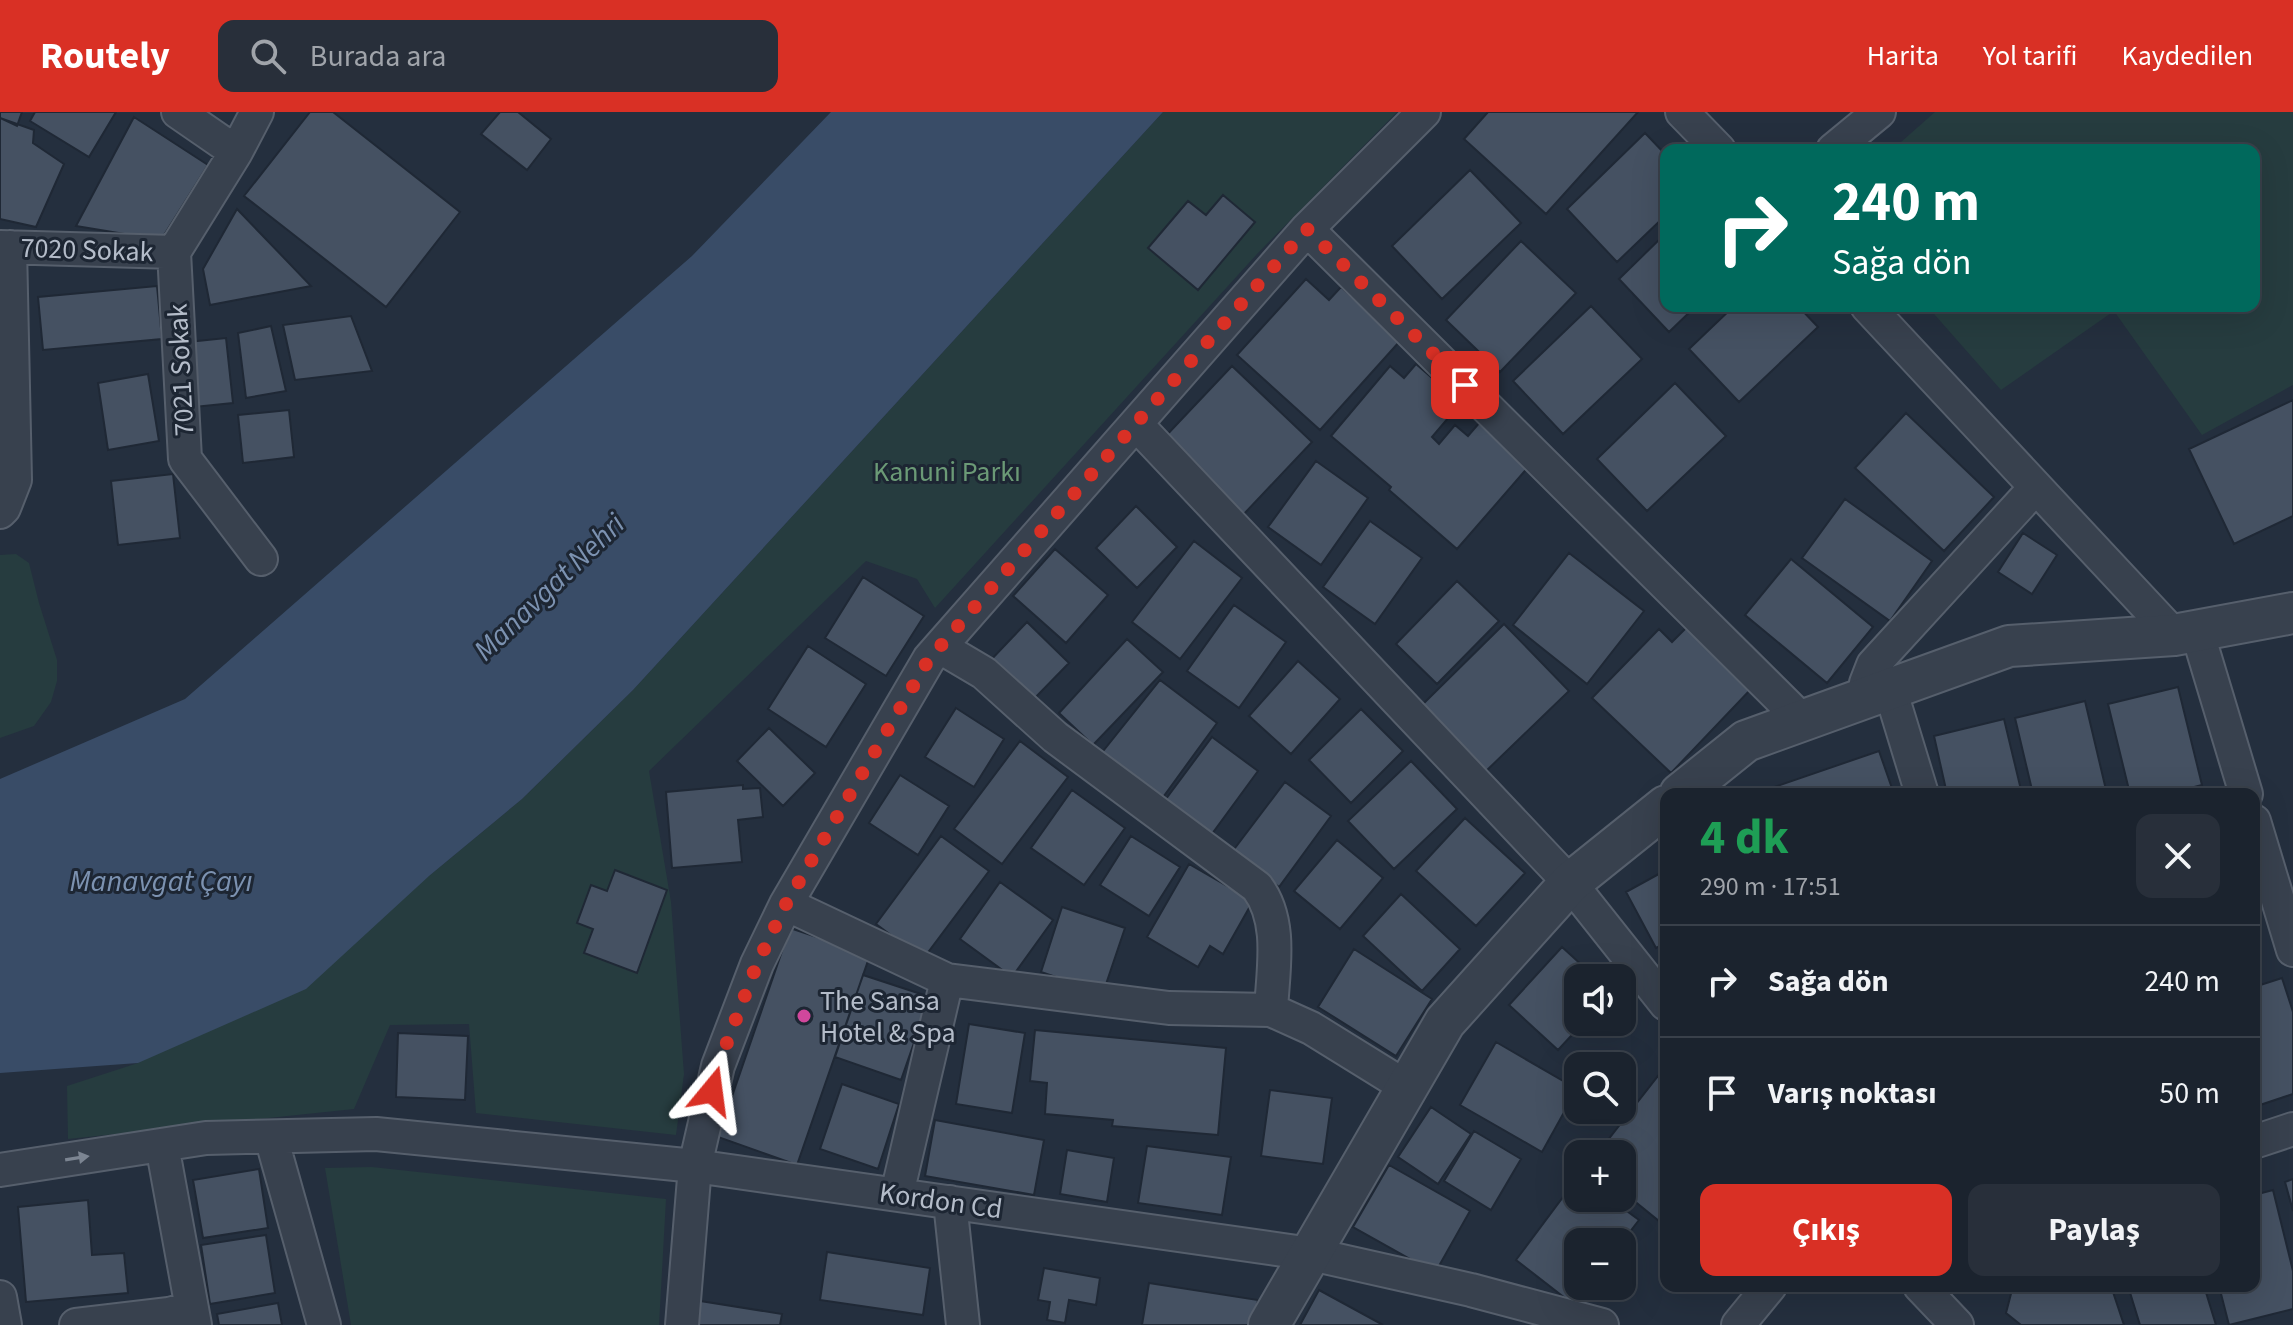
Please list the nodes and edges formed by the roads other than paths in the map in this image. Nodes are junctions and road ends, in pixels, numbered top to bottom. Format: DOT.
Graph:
graph roads {
  1 [pos="178,112"];
  2 [pos="257,112"];
  3 [pos="1424,112"];
  4 [pos="1682,112"];
  5 [pos="1879,112"];
  6 [pos="1713,144"];
  7 [pos="1840,144"];
  8 [pos="236,152"];
  9 [pos="1307,229"];
  10 [pos="5,247"];
  11 [pos="174,252"];
  12 [pos="1873,312"];
  13 [pos="1136,424"];
  14 [pos="2036,487"];
  15 [pos="0,512"];
  16 [pos="261,559"];
  17 [pos="2293,613"];
  18 [pos="2185,633"];
  19 [pos="940,647"];
  20 [pos="1877,694"];
  21 [pos="1803,721"];
  22 [pos="1687,788"];
  23 [pos="1919,788"];
  24 [pos="2244,788"];
  25 [pos="1660,811"];
  26 [pos="2260,841"];
  27 [pos="1570,883"];
  28 [pos="786,904"];
  29 [pos="2293,950"];
  30 [pos="947,980"];
  31 [pos="1660,996"];
  32 [pos="1271,1010"];
  33 [pos="1408,1088"];
  34 [pos="2293,1129"];
  35 [pos="271,1137"];
  36 [pos="2260,1140"];
  37 [pos="162,1145"];
  38 [pos="695,1166"];
  39 [pos="0,1170"];
  40 [pos="897,1194"];
  41 [pos="950,1202"];
  42 [pos="1311,1254"];
  43 [pos="1765,1292"];
  44 [pos="1926,1292"];
  45 [pos="0,1297"];
  46 [pos="193,1316"];
  47 [pos="1536,1317"];
  48 [pos="5,1325"];
  49 [pos="76,1325"];
  50 [pos="324,1325"];
  51 [pos="682,1325"];
  52 [pos="963,1325"];
  53 [pos="1269,1325"];
  54 [pos="1602,1325"];
  55 [pos="1738,1325"];
  56 [pos="1957,1325"];
  1 -- 8 [label="street"];
  2 -- 8 [label="street"];
  3 -- 9 [label="street"];
  4 -- 6 [label="street"];
  5 -- 7 [label="street"];
  8 -- 11 [label="street"];
  9 -- 13 [label="street"];
  9 -- 21 [label="street"];
  10 -- 11 [label="street, 7020 Sokak"];
  10 -- 15 [label="street"];
  11 -- 16 [label="street, 7021 Sokak"];
  12 -- 14 [label="street"];
  13 -- 19 [label="street"];
  13 -- 27 [label="street"];
  14 -- 18 [label="street"];
  14 -- 20 [label="street"];
  17 -- 18 [label="street"];
  18 -- 20 [label="street"];
  18 -- 24 [label="street"];
  19 -- 28 [label="street"];
  19 -- 32 [label="street"];
  20 -- 21 [label="street"];
  20 -- 23 [label="street"];
  21 -- 22 [label="street"];
  25 -- 27 [label="street"];
  26 -- 29 [label="street"];
  27 -- 31 [label="street"];
  27 -- 33 [label="street"];
  28 -- 30 [label="street"];
  28 -- 38 [label="street"];
  30 -- 32 [label="street"];
  30 -- 40 [label="street"];
  32 -- 33 [label="street"];
  33 -- 42 [label="street"];
  34 -- 36 [label="street"];
  35 -- 37 [label="street, Kordon Cd"];
  35 -- 38 [label="street, Kordon Cd"];
  35 -- 50 [label="street"];
  39 -- 37 [label="street, Kordon Cd, one-way"];
  37 -- 46 [label="street"];
  38 -- 40 [label="street, Kordon Cd"];
  38 -- 51 [label="street"];
  40 -- 41 [label="street, Kordon Cd"];
  41 -- 42 [label="street, Kordon Cd"];
  41 -- 52 [label="street"];
  42 -- 47 [label="street, Kordon Cd"];
  42 -- 53 [label="street"];
  43 -- 55 [label="street"];
  44 -- 56 [label="street"];
  45 -- 48 [label="street"];
  46 -- 49 [label="street"];
  47 -- 54 [label="street, Kordon Cd"];
}
